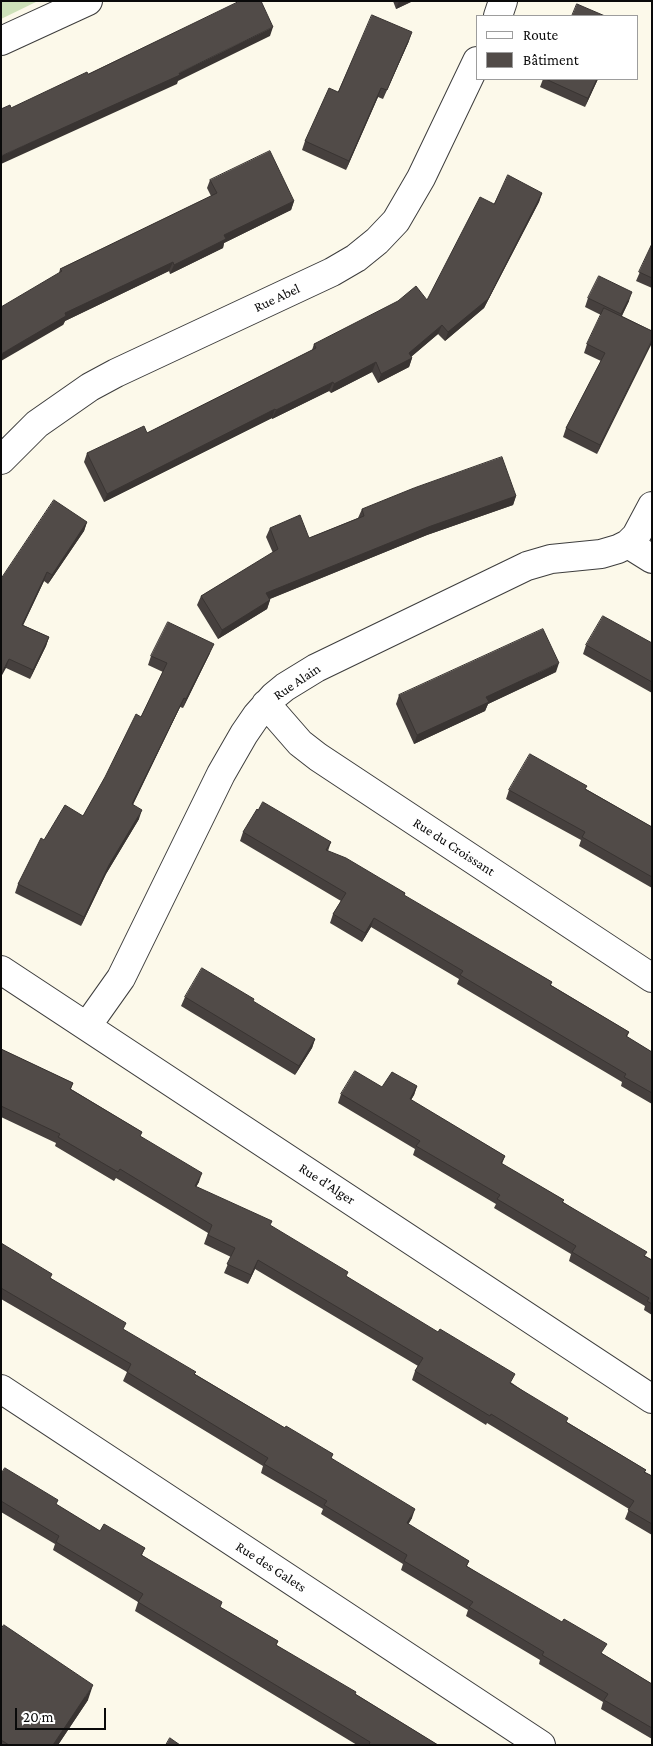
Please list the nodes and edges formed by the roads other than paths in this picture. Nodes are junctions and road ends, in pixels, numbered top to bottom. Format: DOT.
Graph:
graph roads {
  1 [pos="88,1"];
  2 [pos="503,1"];
  3 [pos="498,15"];
  4 [pos="1,42"];
  5 [pos="476,63"];
  6 [pos="1,460"];
  7 [pos="652,506"];
  8 [pos="628,544"];
  9 [pos="652,559"];
  10 [pos="266,704"];
  11 [pos="1,970"];
  12 [pos="652,978"];
  13 [pos="87,1026"];
  14 [pos="1,1389"];
  15 [pos="652,1399"];
  16 [pos="541,1745"];
  1 -- 4 [label="street"];
  2 -- 3 [label="street"];
  5 -- 6 [label="street, Rue Abel"];
  7 -- 8 [label="street"];
  8 -- 9 [label="street"];
  8 -- 10 [label="street, Rue Alain"];
  10 -- 12 [label="street, Rue du Croissant"];
  10 -- 13 [label="street, Rue Alain"];
  11 -- 13 [label="street, Rue d'Alger"];
  13 -- 15 [label="street, Rue d'Alger"];
  14 -- 16 [label="street, Rue des Galets"];
}
